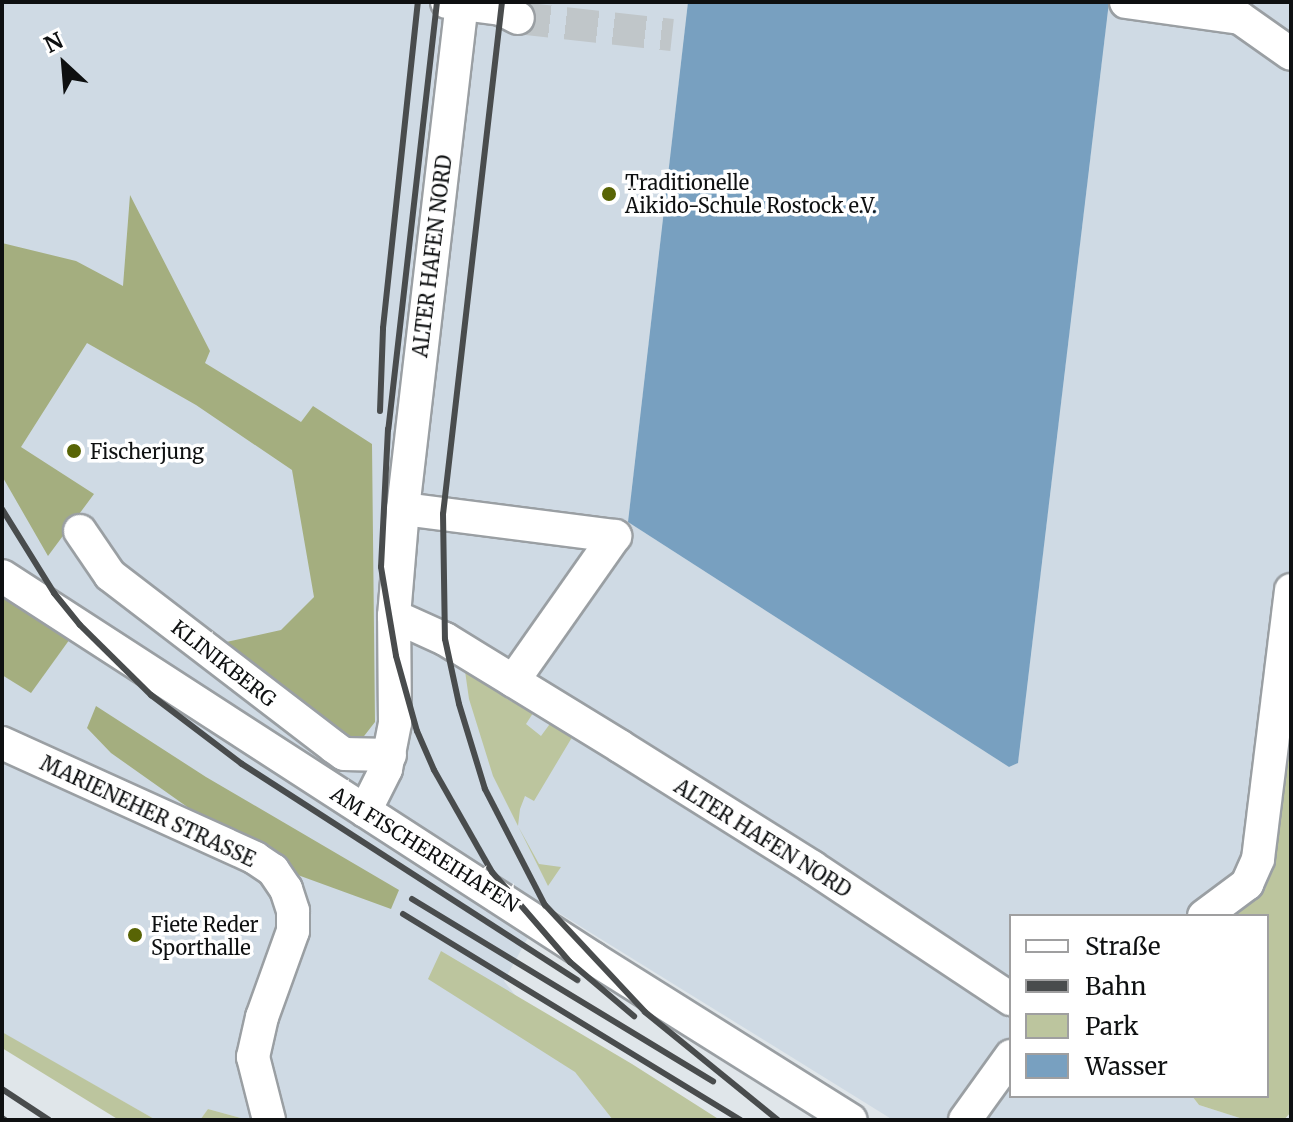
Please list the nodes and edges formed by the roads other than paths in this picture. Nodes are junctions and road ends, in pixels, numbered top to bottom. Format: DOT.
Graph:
graph roads {
  1 [pos="1126,2"];
  2 [pos="457,3"];
  3 [pos="518,18"];
  4 [pos="1291,54"];
  5 [pos="403,509"];
  6 [pos="80,531"];
  7 [pos="2,576"];
  8 [pos="1291,590"];
  9 [pos="394,616"];
  10 [pos="513,681"];
  11 [pos="2,743"];
  12 [pos="390,755"];
  13 [pos="365,811"];
  14 [pos="1207,914"];
  15 [pos="1009,998"];
  16 [pos="1009,1059"];
  17 [pos="269,1120"];
  18 [pos="851,1120"];
  19 [pos="965,1120"];
  1 -- 4 [label="street"];
  2 -- 3 [label="street, ALTER HAFEN NORD"];
  2 -- 5 [label="street, ALTER HAFEN NORD"];
  5 -- 9 [label="street, ALTER HAFEN NORD"];
  5 -- 10 [label="street"];
  6 -- 12 [label="street, KLINIKBERG"];
  7 -- 13 [label="street, AM FISCHEREIHAFEN"];
  8 -- 14 [label="street"];
  9 -- 10 [label="street, ALTER HAFEN NORD"];
  9 -- 12 [label="street, ALTER HAFEN NORD"];
  10 -- 15 [label="street, ALTER HAFEN NORD"];
  11 -- 17 [label="street, MARIENEHER STRASSE"];
  12 -- 13 [label="street, ALTER HAFEN NORD"];
  13 -- 18 [label="street, AM FISCHEREIHAFEN"];
  16 -- 19 [label="street"];
}
